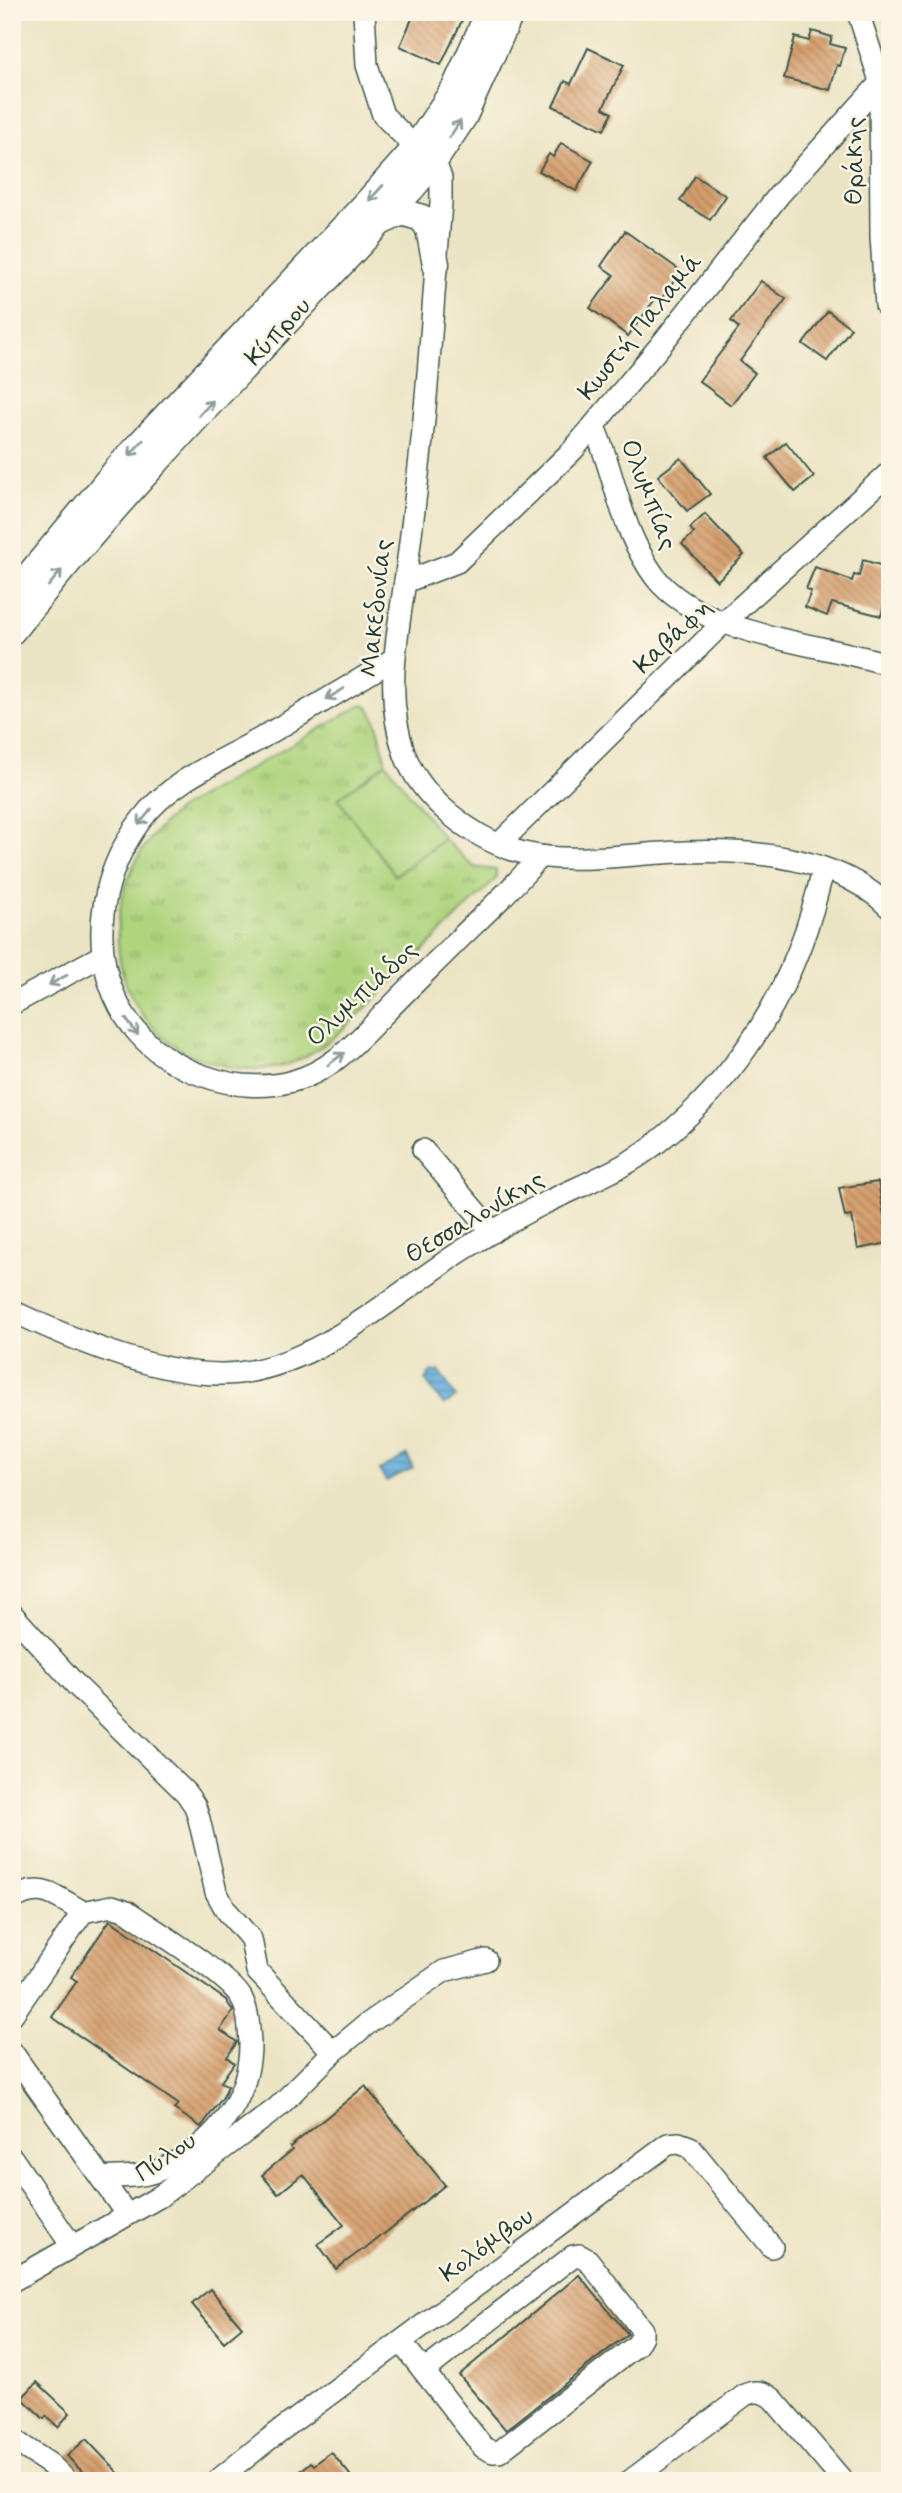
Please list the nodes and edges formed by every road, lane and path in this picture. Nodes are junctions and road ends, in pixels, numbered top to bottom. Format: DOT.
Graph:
graph roads {
  1 [pos="364,12"];
  2 [pos="489,12"];
  3 [pos="511,12"];
  4 [pos="858,12"];
  5 [pos="885,77"];
  6 [pos="424,156"];
  7 [pos="381,222"];
  8 [pos="436,264"];
  9 [pos="890,311"];
  10 [pos="594,427"];
  11 [pos="890,472"];
  12 [pos="405,582"];
  13 [pos="12,596"];
  14 [pos="723,623"];
  15 [pos="12,631"];
  16 [pos="394,659"];
  17 [pos="890,665"];
  18 [pos="499,844"];
  19 [pos="540,856"];
  20 [pos="823,869"];
  21 [pos="890,908"];
  22 [pos="103,955"];
  23 [pos="12,1004"];
  24 [pos="423,1150"];
  25 [pos="493,1232"];
  26 [pos="12,1311"];
  27 [pos="18,1620"];
  28 [pos="12,1900"];
  29 [pos="83,1912"];
  30 [pos="486,1960"];
  31 [pos="12,2015"];
  32 [pos="12,2052"];
  33 [pos="333,2052"];
  34 [pos="12,2158"];
  35 [pos="101,2178"];
  36 [pos="127,2215"];
  37 [pos="72,2246"];
  38 [pos="772,2247"];
  39 [pos="12,2281"];
  40 [pos="401,2342"];
  41 [pos="424,2371"];
  42 [pos="12,2439"];
  43 [pos="67,2481"];
  44 [pos="217,2481"];
  45 [pos="630,2481"];
  46 [pos="843,2481"];
  1 -- 6 [label="street"];
  2 -- 6 [label="main road, Κύπρου"];
  6 -- 3 [label="main road, Κύπρου, one-way"];
  4 -- 5 [label="street, Θράκης"];
  5 -- 9 [label="street, Θράκης"];
  5 -- 10 [label="street, Κωστή Παλαμά"];
  6 -- 7 [label="main road, Κύπρου"];
  6 -- 8 [label="street, Μακεδονίας"];
  6 -- 13 [label="main road, Κύπρου, one-way"];
  7 -- 8 [label="main road"];
  15 -- 7 [label="main road, Κύπρου, one-way"];
  8 -- 12 [label="street, Μακεδονίας"];
  10 -- 12 [label="street, Κωστή Παλαμά"];
  10 -- 14 [label="street, Ολυμπίας"];
  11 -- 14 [label="street, Καβάφη"];
  12 -- 16 [label="street, Μακεδονίας"];
  14 -- 17 [label="street, Ολυμπίας"];
  14 -- 18 [label="street, Καβάφη"];
  16 -- 18 [label="street, Μακεδονίας"];
  16 -- 22 [label="street, Ολυμπιάδος, one-way"];
  18 -- 19 [label="street, Μακεδονίας"];
  19 -- 20 [label="street, Μακεδονίας"];
  22 -- 19 [label="street, Ολυμπιάδος, one-way"];
  20 -- 21 [label="street, Μακεδονίας"];
  20 -- 25 [label="street, Θεσσαλονίκης"];
  22 -- 23 [label="street, one-way"];
  24 -- 25 [label="street"];
  25 -- 26 [label="street, Θεσσαλονίκης"];
  27 -- 33 [label="street"];
  28 -- 29 [label="street"];
  29 -- 31 [label="street"];
  29 -- 35 [label="street"];
  30 -- 33 [label="street, Πύλου"];
  32 -- 35 [label="street"];
  33 -- 36 [label="street, Πύλου"];
  34 -- 37 [label="street"];
  35 -- 36 [label="street"];
  36 -- 37 [label="street, Πύλου"];
  37 -- 39 [label="street, Πύλου"];
  38 -- 40 [label="street, Κολόμβου"];
  40 -- 41 [label="street"];
  40 -- 44 [label="street, Κολόμβου"];
  41 -- 41 [label="street"];
  42 -- 43 [label="street"];
  45 -- 46 [label="street"];
}
